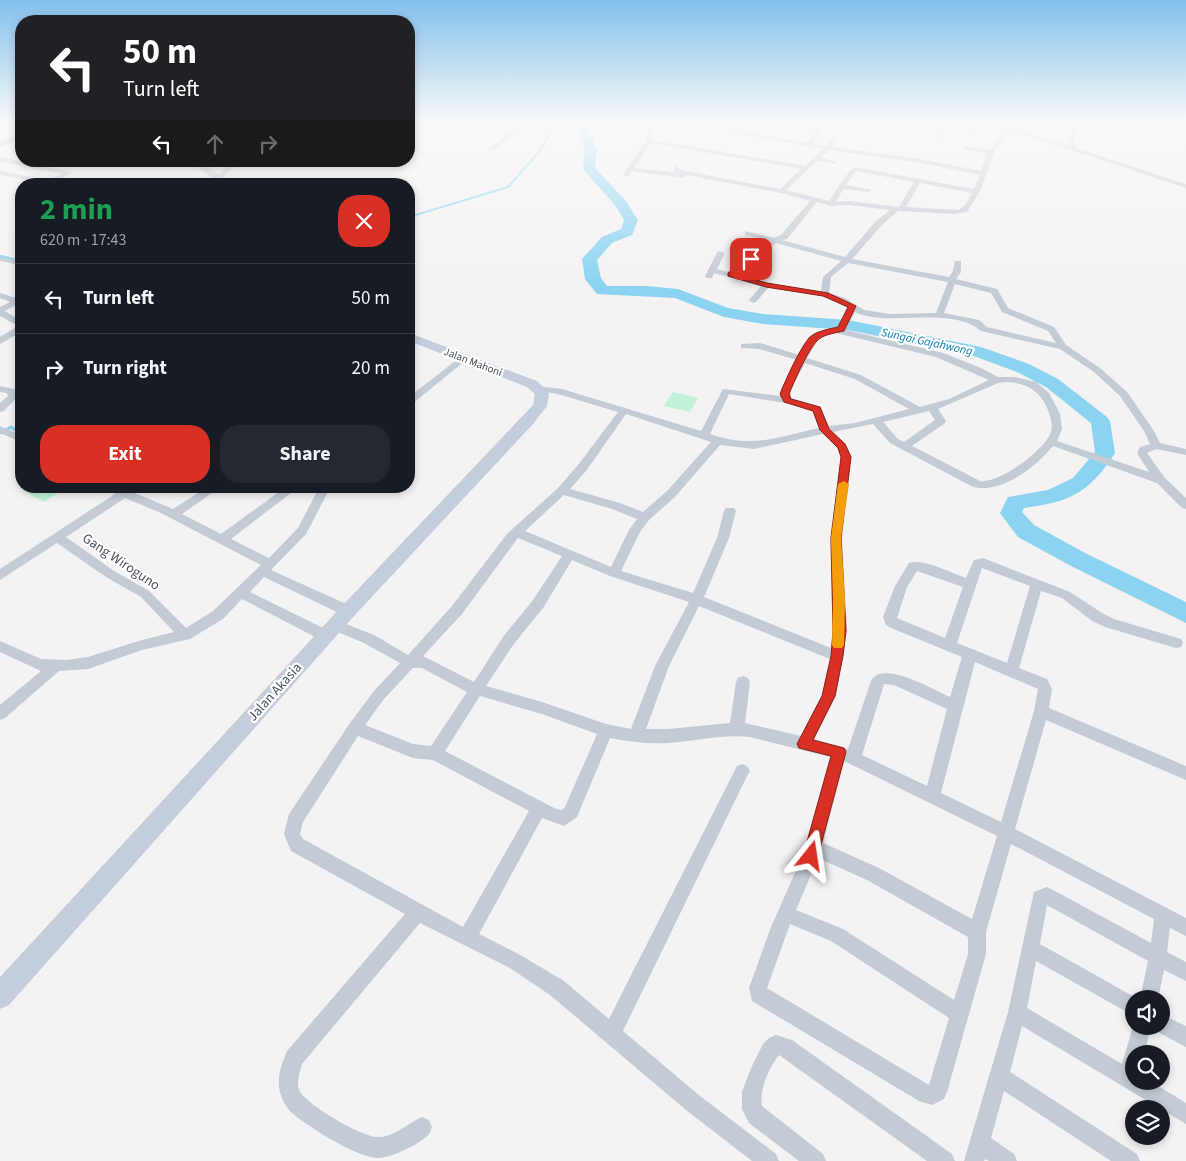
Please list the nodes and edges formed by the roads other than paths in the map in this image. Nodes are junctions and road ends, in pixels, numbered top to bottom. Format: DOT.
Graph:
graph roads {
  1 [pos="703,176"];
  2 [pos="726,176"];
  3 [pos="799,176"];
  4 [pos="850,176"];
  5 [pos="880,176"];
  6 [pos="983,176"];
  7 [pos="1156,176"];
  8 [pos="919,180"];
  9 [pos="1186,186"];
  10 [pos="842,187"];
  11 [pos="784,189"];
  12 [pos="868,190"];
  13 [pos="975,191"];
  14 [pos="814,201"];
  15 [pos="831,204"];
  16 [pos="899,210"];
  17 [pos="748,234"];
  18 [pos="775,240"];
  19 [pos="720,253"];
  20 [pos="1,259"];
  21 [pos="847,260"];
  22 [pos="15,262"];
  23 [pos="958,263"];
  24 [pos="731,274"];
  25 [pos="952,282"];
  26 [pos="766,285"];
  27 [pos="825,294"];
  28 [pos="0,295"];
  29 [pos="15,299"];
  30 [pos="753,300"];
  31 [pos="15,303"];
  32 [pos="853,306"];
  33 [pos="0,312"];
  34 [pos="939,315"];
  35 [pos="15,321"];
  36 [pos="843,326"];
  37 [pos="15,332"];
  38 [pos="415,340"];
  39 [pos="0,342"];
  40 [pos="744,346"];
  41 [pos="1063,347"];
  42 [pos="463,358"];
  43 [pos="802,359"];
  44 [pos="996,380"];
  45 [pos="538,388"];
  46 [pos="0,389"];
  47 [pos="415,397"];
  48 [pos="787,400"];
  49 [pos="932,408"];
  50 [pos="0,409"];
  51 [pos="624,410"];
  52 [pos="918,410"];
  53 [pos="874,420"];
  54 [pos="0,429"];
  55 [pos="824,430"];
  56 [pos="15,436"];
  57 [pos="704,436"];
  58 [pos="718,441"];
  59 [pos="1051,442"];
  60 [pos="905,446"];
  61 [pos="1156,446"];
  62 [pos="1186,452"];
  63 [pos="1161,481"];
  64 [pos="562,491"];
  65 [pos="124,493"];
  66 [pos="206,493"];
  67 [pos="286,493"];
  68 [pos="322,493"];
  69 [pos="1186,505"];
  70 [pos="730,511"];
  71 [pos="174,514"];
  72 [pos="645,517"];
  73 [pos="516,532"];
  74 [pos="58,538"];
  75 [pos="222,540"];
  76 [pos="570,553"];
  77 [pos="266,568"];
  78 [pos="614,574"];
  79 [pos="0,575"];
  80 [pos="1037,583"];
  81 [pos="969,584"];
  82 [pos="241,594"];
  83 [pos="696,599"];
  84 [pos="337,624"];
  85 [pos="185,635"];
  86 [pos="1176,643"];
  87 [pos="0,646"];
  88 [pos="949,646"];
  89 [pos="970,654"];
  90 [pos="837,656"];
  91 [pos="409,662"];
  92 [pos="55,667"];
  93 [pos="1012,670"];
  94 [pos="743,682"];
  95 [pos="475,689"];
  96 [pos="955,706"];
  97 [pos="1042,710"];
  98 [pos="0,714"];
  99 [pos="355,728"];
  100 [pos="737,729"];
  101 [pos="606,731"];
  102 [pos="636,736"];
  103 [pos="804,744"];
  104 [pos="435,753"];
  105 [pos="846,755"];
  106 [pos="742,771"];
  107 [pos="1186,773"];
  108 [pos="932,796"];
  109 [pos="539,808"];
  110 [pos="1007,833"];
  111 [pos="813,847"];
  112 [pos="418,912"];
  113 [pos="786,914"];
  114 [pos="1162,915"];
  115 [pos="1186,927"];
  116 [pos="977,932"];
  117 [pos="466,938"];
  118 [pos="1030,948"];
  119 [pos="1158,956"];
  120 [pos="1186,972"];
  121 [pos="1151,990"];
  122 [pos="0,996"];
  123 [pos="1125,1002"];
  124 [pos="1017,1012"];
  125 [pos="959,1014"];
  126 [pos="1170,1028"];
  127 [pos="612,1034"];
  128 [pos="1186,1037"];
  129 [pos="1000,1078"];
  130 [pos="1125,1078"];
  131 [pos="1146,1090"];
  132 [pos="1186,1114"];
  133 [pos="422,1126"];
  134 [pos="977,1152"];
  135 [pos="769,1161"];
  136 [pos="816,1161"];
  137 [pos="945,1161"];
  138 [pos="1007,1161"];
  139 [pos="1130,1161"];
  1 -- 11 [label="street"];
  2 -- 11 [label="street"];
  3 -- 11 [label="street"];
  4 -- 10 [label="street"];
  5 -- 8 [label="street"];
  6 -- 13 [label="street"];
  7 -- 9 [label="street"];
  8 -- 13 [label="street"];
  8 -- 16 [label="street"];
  10 -- 12 [label="street"];
  10 -- 15 [label="street"];
  11 -- 14 [label="street"];
  13 -- 16 [label="street"];
  14 -- 15 [label="street"];
  14 -- 18 [label="street"];
  15 -- 16 [label="street"];
  16 -- 21 [label="street"];
  17 -- 18 [label="street"];
  18 -- 21 [label="street"];
  18 -- 24 [label="street"];
  19 -- 24 [label="street"];
  20 -- 22 [label="street"];
  21 -- 25 [label="street"];
  21 -- 27 [label="street"];
  23 -- 25 [label="street"];
  24 -- 26 [label="street"];
  25 -- 34 [label="street"];
  25 -- 41 [label="street"];
  26 -- 27 [label="street"];
  26 -- 30 [label="street"];
  27 -- 32 [label="street"];
  28 -- 29 [label="street"];
  31 -- 33 [label="street"];
  32 -- 34 [label="street"];
  32 -- 36 [label="street"];
  33 -- 35 [label="street"];
  34 -- 41 [label="street"];
  36 -- 43 [label="street"];
  36 -- 44 [label="street"];
  37 -- 39 [label="street"];
  38 -- 42 [label="street, Jalan Mahoni"];
  40 -- 43 [label="street"];
  41 -- 61 [label="street"];
  42 -- 45 [label="street, Jalan Mahoni"];
  42 -- 47 [label="street"];
  43 -- 48 [label="street"];
  43 -- 52 [label="street"];
  44 -- 49 [label="street"];
  44 -- 59 [label="street"];
  45 -- 51 [label="street"];
  45 -- 84 [label="street, Jalan Akasia"];
  46 -- 50 [label="street"];
  48 -- 55 [label="street"];
  48 -- 57 [label="street"];
  49 -- 52 [label="street"];
  49 -- 60 [label="street"];
  51 -- 57 [label="street"];
  51 -- 64 [label="street"];
  52 -- 53 [label="street"];
  53 -- 55 [label="street"];
  53 -- 60 [label="street"];
  54 -- 56 [label="street"];
  55 -- 58 [label="street"];
  55 -- 90 [label="street"];
  57 -- 58 [label="street"];
  58 -- 72 [label="street"];
  59 -- 60 [label="street"];
  59 -- 63 [label="street"];
  61 -- 62 [label="street"];
  61 -- 63 [label="street"];
  63 -- 69 [label="street"];
  64 -- 72 [label="street"];
  64 -- 73 [label="street"];
  65 -- 71 [label="street"];
  65 -- 74 [label="street"];
  66 -- 71 [label="street"];
  67 -- 75 [label="street"];
  68 -- 77 [label="street"];
  70 -- 83 [label="street"];
  71 -- 75 [label="street"];
  72 -- 78 [label="street"];
  73 -- 76 [label="street"];
  73 -- 91 [label="street"];
  74 -- 79 [label="street"];
  74 -- 85 [label="street, Gang Wiroguno"];
  75 -- 77 [label="street"];
  76 -- 78 [label="street"];
  76 -- 95 [label="street"];
  77 -- 82 [label="street"];
  77 -- 84 [label="street"];
  78 -- 83 [label="street"];
  80 -- 81 [label="street"];
  80 -- 86 [label="street"];
  80 -- 93 [label="street"];
  81 -- 88 [label="street"];
  81 -- 88 [label="street"];
  82 -- 84 [label="street"];
  82 -- 85 [label="street"];
  83 -- 90 [label="street"];
  83 -- 102 [label="street"];
  84 -- 91 [label="street"];
  84 -- 122 [label="street, Jalan Akasia"];
  85 -- 92 [label="street"];
  87 -- 92 [label="street"];
  88 -- 89 [label="street"];
  89 -- 93 [label="street"];
  89 -- 96 [label="street"];
  90 -- 103 [label="street"];
  91 -- 95 [label="street"];
  91 -- 99 [label="street"];
  92 -- 98 [label="street"];
  93 -- 97 [label="street"];
  94 -- 100 [label="street"];
  95 -- 101 [label="street"];
  95 -- 104 [label="street"];
  96 -- 105 [label="street"];
  96 -- 108 [label="street"];
  97 -- 107 [label="street"];
  97 -- 110 [label="street"];
  99 -- 104 [label="street"];
  99 -- 112 [label="street"];
  100 -- 102 [label="street"];
  100 -- 103 [label="street"];
  101 -- 102 [label="street"];
  101 -- 109 [label="street"];
  103 -- 105 [label="street"];
  104 -- 109 [label="street"];
  105 -- 108 [label="street"];
  105 -- 111 [label="street"];
  106 -- 127 [label="street"];
  108 -- 110 [label="street"];
  109 -- 117 [label="street"];
  110 -- 114 [label="street"];
  110 -- 116 [label="street"];
  111 -- 113 [label="street"];
  111 -- 116 [label="street"];
  112 -- 117 [label="street"];
  112 -- 133 [label="street"];
  113 -- 125 [label="street"];
  113 -- 125 [label="street"];
  114 -- 115 [label="street"];
  114 -- 119 [label="street"];
  116 -- 125 [label="street"];
  117 -- 127 [label="street"];
  118 -- 119 [label="street"];
  118 -- 123 [label="street"];
  118 -- 124 [label="street"];
  119 -- 120 [label="street"];
  119 -- 121 [label="street"];
  124 -- 129 [label="street"];
  124 -- 130 [label="street"];
  126 -- 128 [label="street"];
  127 -- 135 [label="street"];
  129 -- 134 [label="street"];
  129 -- 139 [label="street"];
  131 -- 132 [label="street"];
  134 -- 138 [label="street"];
  136 -- 137 [label="street"];
}
